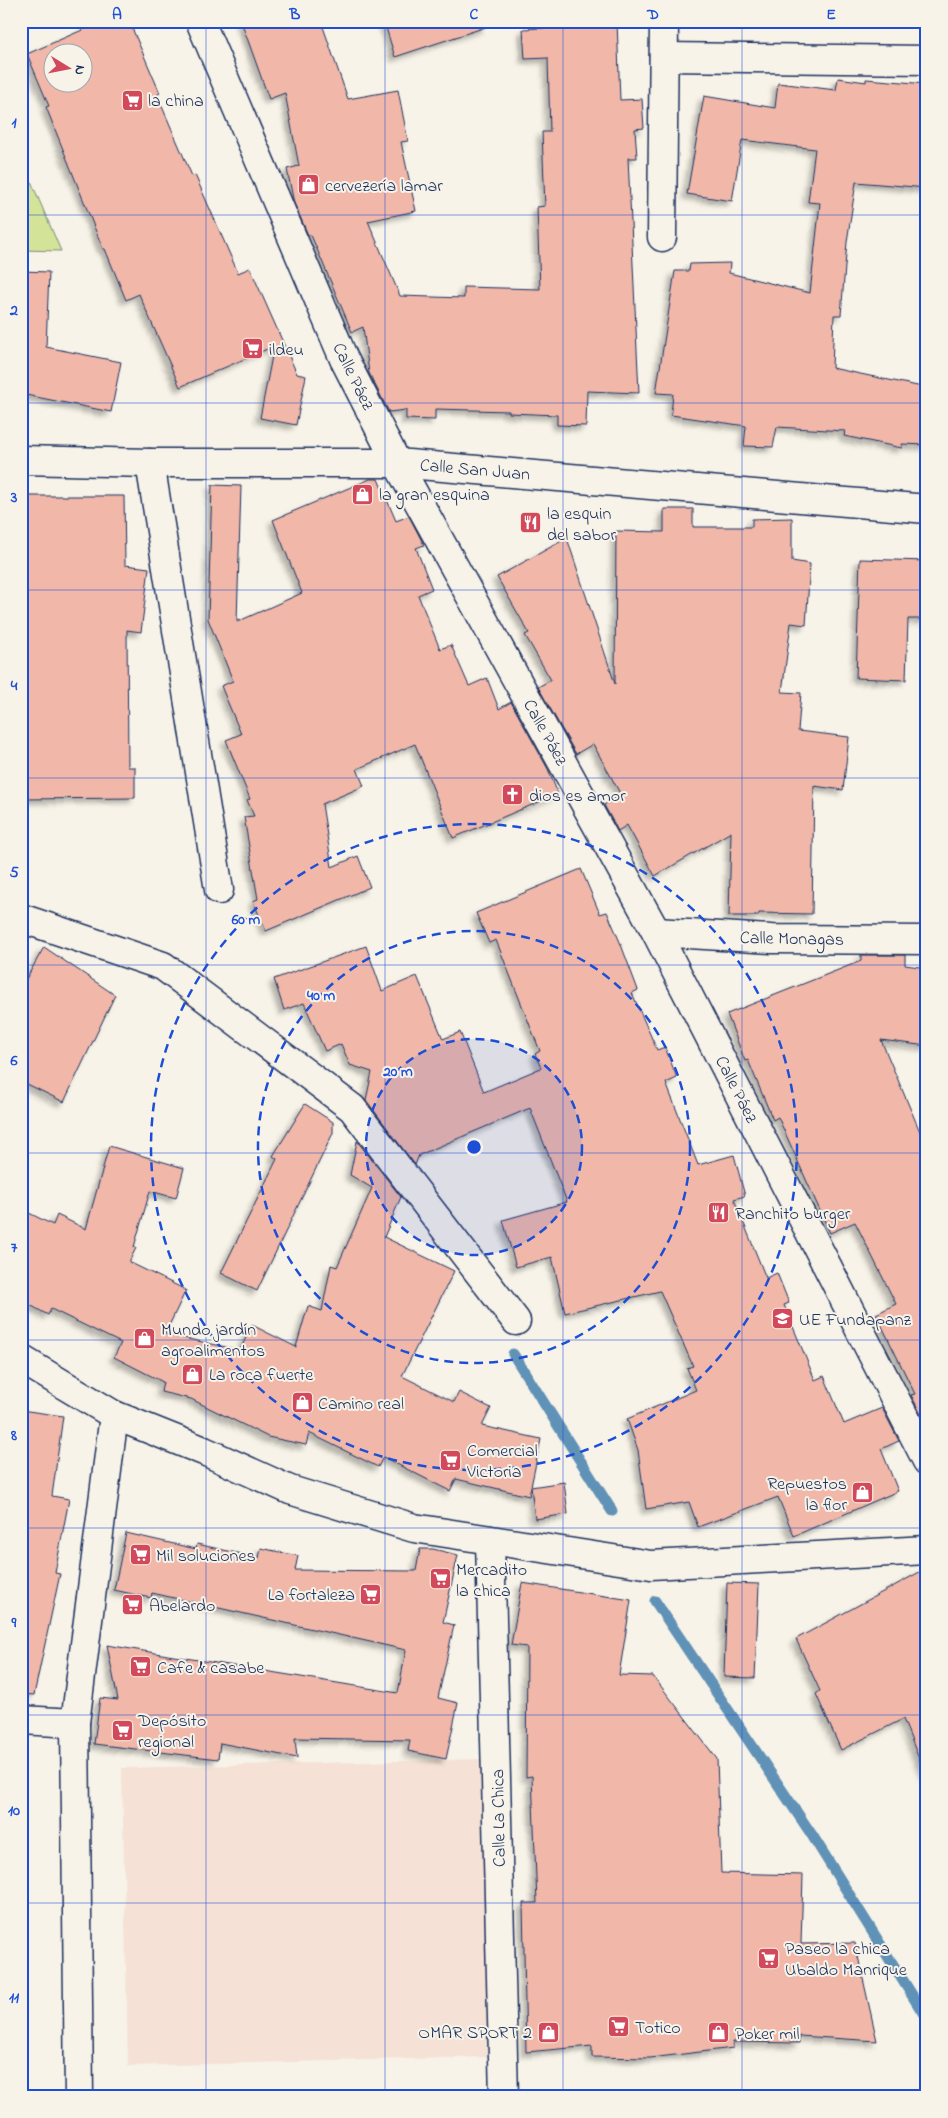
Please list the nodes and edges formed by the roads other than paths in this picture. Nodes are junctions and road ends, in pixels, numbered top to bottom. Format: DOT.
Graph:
graph roads {
  1 [pos="200,21"];
  2 [pos="664,21"];
  3 [pos="664,57"];
  4 [pos="927,60"];
  5 [pos="662,237"];
  6 [pos="21,460"];
  7 [pos="397,462"];
  8 [pos="150,463"];
  9 [pos="927,509"];
  10 [pos="219,890"];
  11 [pos="21,918"];
  12 [pos="656,932"];
  13 [pos="927,940"];
  14 [pos="516,1321"];
  15 [pos="21,1359"];
  16 [pos="114,1415"];
  17 [pos="927,1461"];
  18 [pos="490,1540"];
  19 [pos="927,1550"];
  20 [pos="21,1720"];
  21 [pos="75,1723"];
  22 [pos="79,2097"];
  23 [pos="504,2097"];
  1 -- 7 [label="street, Calle Páez"];
  2 -- 3 [label="street"];
  3 -- 4 [label="street"];
  3 -- 5 [label="street"];
  6 -- 8 [label="street, Calle San Juan"];
  7 -- 8 [label="street, Calle San Juan"];
  7 -- 9 [label="street, Calle San Juan"];
  7 -- 12 [label="street, Calle Páez"];
  8 -- 10 [label="street"];
  11 -- 14 [label="street"];
  12 -- 13 [label="street, Calle Monagas"];
  12 -- 17 [label="street, Calle Páez"];
  15 -- 16 [label="street"];
  16 -- 18 [label="street"];
  16 -- 21 [label="street"];
  18 -- 19 [label="street"];
  18 -- 23 [label="street, Calle La Chica"];
  20 -- 21 [label="street"];
  21 -- 22 [label="street"];
}
